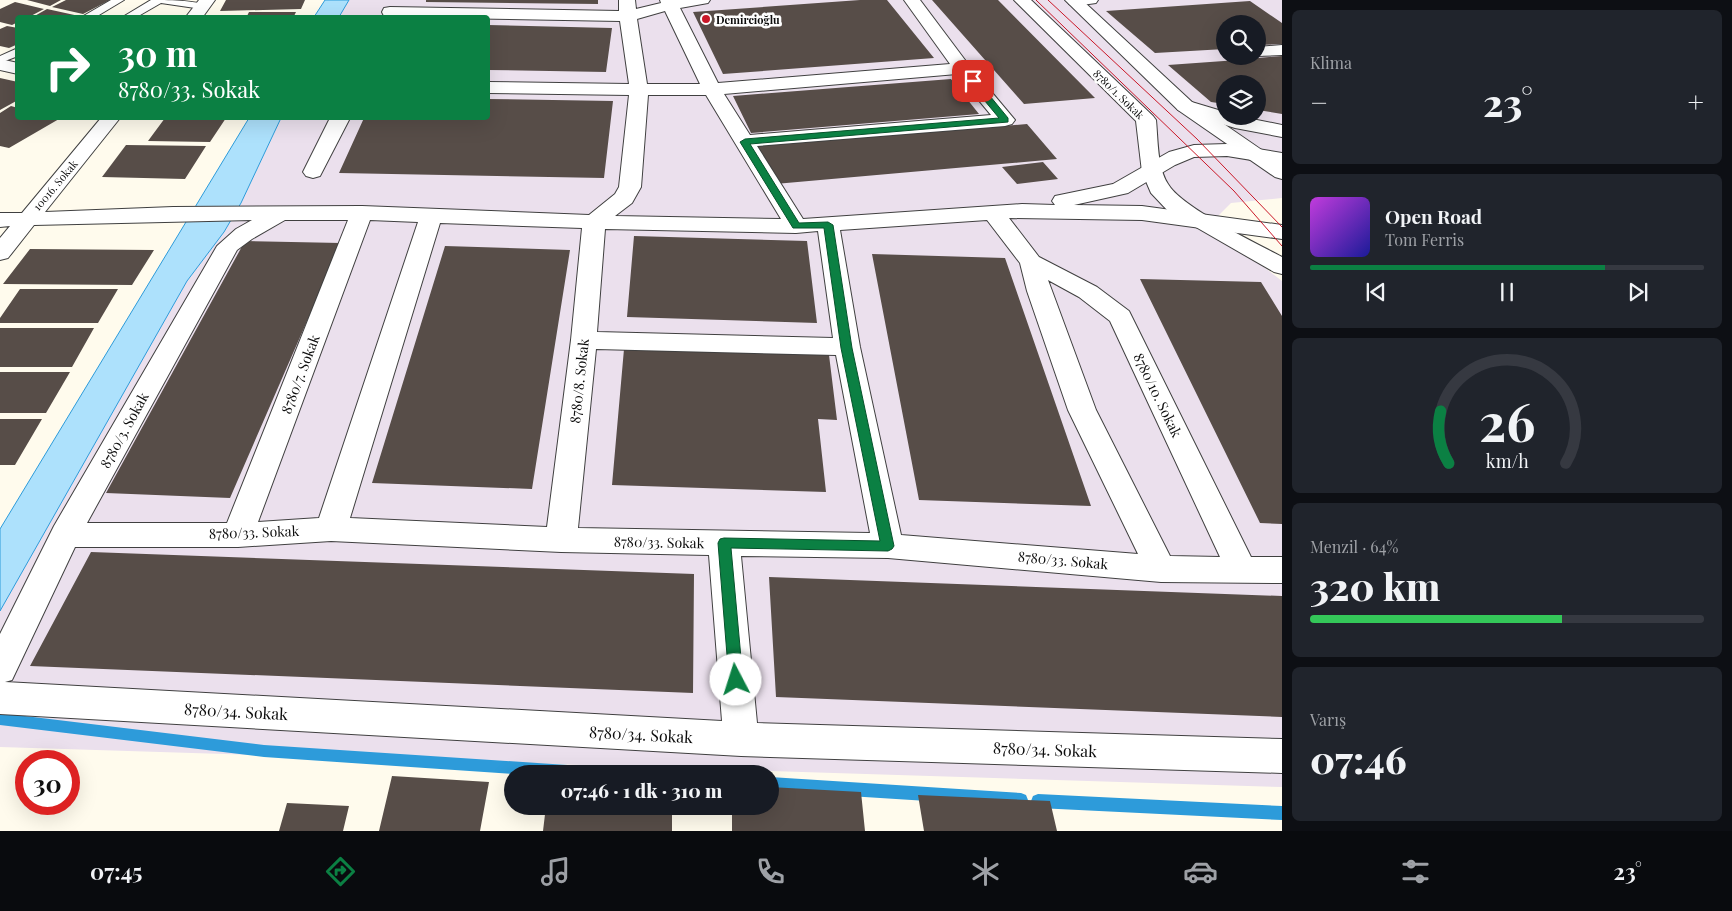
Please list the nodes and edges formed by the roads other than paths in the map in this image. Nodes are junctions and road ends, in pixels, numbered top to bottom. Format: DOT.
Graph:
graph roads {
  1 [pos="120,0"];
  2 [pos="160,0"];
  3 [pos="702,0"];
  4 [pos="912,0"];
  5 [pos="1022,0"];
  6 [pos="1079,0"];
  7 [pos="670,2"];
  8 [pos="200,8"];
  9 [pos="627,8"];
  10 [pos="391,10"];
  11 [pos="91,15"];
  12 [pos="132,15"];
  13 [pos="1282,50"];
  14 [pos="1266,51"];
  15 [pos="15,53"];
  16 [pos="0,60"];
  17 [pos="0,64"];
  18 [pos="15,68"];
  19 [pos="962,68"];
  20 [pos="490,87"];
  21 [pos="712,88"];
  22 [pos="639,90"];
  23 [pos="1185,106"];
  24 [pos="109,120"];
  25 [pos="339,120"];
  26 [pos="1282,131"];
  27 [pos="745,142"];
  28 [pos="1258,156"];
  29 [pos="1282,159"];
  30 [pos="313,172"];
  31 [pos="1152,172"];
  32 [pos="1282,173"];
  33 [pos="1022,211"];
  34 [pos="362,213"];
  35 [pos="265,214"];
  36 [pos="994,214"];
  37 [pos="431,216"];
  38 [pos="28,218"];
  39 [pos="0,220"];
  40 [pos="594,222"];
  41 [pos="1202,222"];
  42 [pos="828,225"];
  43 [pos="796,226"];
  44 [pos="1282,232"];
  45 [pos="0,252"];
  46 [pos="1031,262"];
  47 [pos="1282,267"];
  48 [pos="584,340"];
  49 [pos="847,348"];
  50 [pos="331,528"];
  51 [pos="64,535"];
  52 [pos="238,535"];
  53 [pos="561,540"];
  54 [pos="724,543"];
  55 [pos="888,546"];
  56 [pos="1241,568"];
  57 [pos="1161,569"];
  58 [pos="1282,570"];
  59 [pos="0,669"];
  60 [pos="0,698"];
  61 [pos="740,739"];
  62 [pos="1282,756"];
  1 -- 11 [label="lane"];
  2 -- 8 [label="lane"];
  2 -- 12 [label="lane"];
  3 -- 7 [label="street"];
  4 -- 19 [label="street"];
  5 -- 31 [label="street, 8780/1. Sokak"];
  6 -- 23 [label="street"];
  7 -- 9 [label="street"];
  7 -- 21 [label="street"];
  9 -- 10 [label="street"];
  9 -- 22 [label="street"];
  13 -- 14 [label="street"];
  15 -- 16 [label="lane"];
  17 -- 18 [label="street"];
  19 -- 21 [label="street"];
  19 -- 27 [label="street"];
  20 -- 22 [label="street"];
  21 -- 22 [label="street"];
  21 -- 27 [label="street"];
  22 -- 40 [label="street"];
  23 -- 26 [label="street"];
  23 -- 28 [label="street"];
  24 -- 38 [label="street, 10016. Sokak"];
  25 -- 30 [label="street"];
  27 -- 43 [label="street"];
  28 -- 29 [label="street"];
  28 -- 31 [label="street"];
  28 -- 32 [label="street"];
  31 -- 33 [label="street"];
  31 -- 41 [label="street, 8780/1. Sokak"];
  33 -- 36 [label="street"];
  33 -- 41 [label="street"];
  34 -- 35 [label="street"];
  34 -- 37 [label="street"];
  34 -- 52 [label="street, 8780/7. Sokak"];
  35 -- 38 [label="street"];
  35 -- 51 [label="street, 8780/3. Sokak"];
  36 -- 42 [label="street"];
  36 -- 46 [label="street, 8780/10. Sokak"];
  37 -- 40 [label="street"];
  37 -- 50 [label="street"];
  38 -- 39 [label="street"];
  38 -- 45 [label="street, 10016. Sokak"];
  40 -- 43 [label="street"];
  40 -- 48 [label="street, 8780/8. Sokak"];
  41 -- 44 [label="street"];
  41 -- 47 [label="street, 8780/1. Sokak"];
  42 -- 43 [label="street"];
  42 -- 49 [label="street"];
  46 -- 56 [label="street, 8780/10. Sokak"];
  46 -- 57 [label="street, 8780/10. Sokak"];
  48 -- 49 [label="street"];
  48 -- 53 [label="street, 8780/8. Sokak"];
  49 -- 55 [label="street"];
  50 -- 52 [label="street, 8780/33. Sokak"];
  50 -- 53 [label="street, 8780/33. Sokak"];
  51 -- 52 [label="street, 8780/33. Sokak"];
  51 -- 59 [label="street, 8780/3. Sokak"];
  53 -- 54 [label="street, 8780/33. Sokak"];
  54 -- 55 [label="street, 8780/33. Sokak"];
  54 -- 61 [label="street"];
  55 -- 57 [label="street, 8780/33. Sokak"];
  56 -- 57 [label="street, 8780/33. Sokak"];
  56 -- 58 [label="street, 8780/33. Sokak"];
  60 -- 61 [label="street, 8780/34. Sokak"];
  61 -- 62 [label="street, 8780/34. Sokak"];
}
